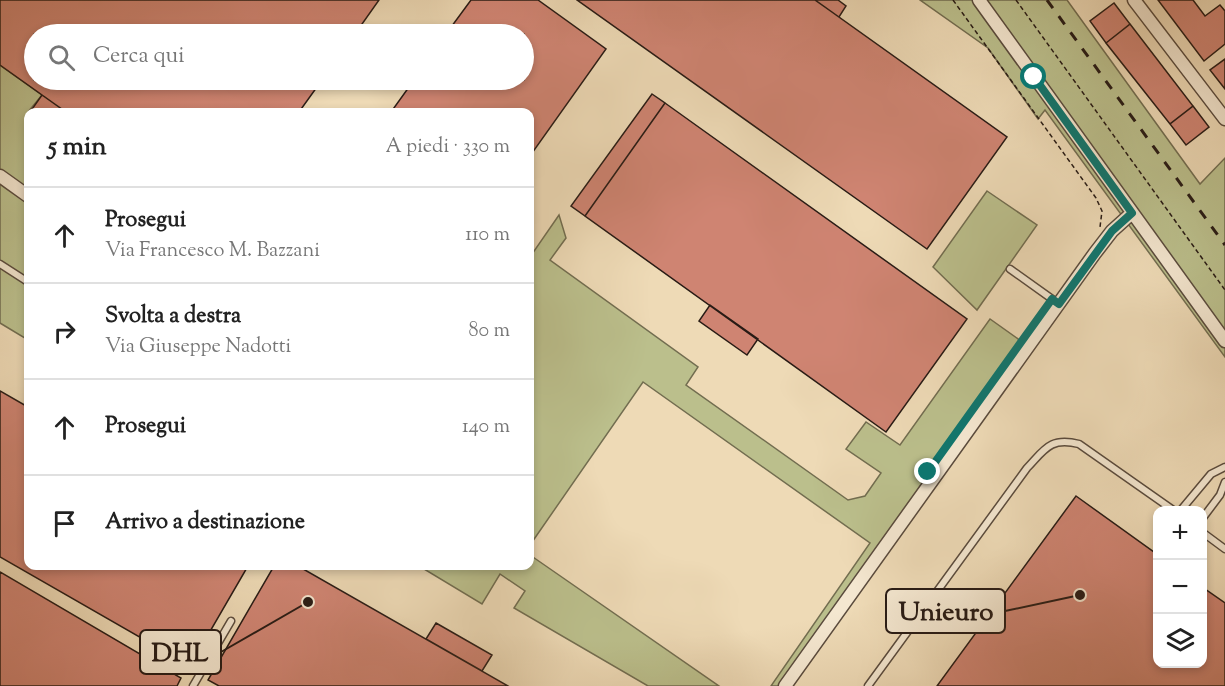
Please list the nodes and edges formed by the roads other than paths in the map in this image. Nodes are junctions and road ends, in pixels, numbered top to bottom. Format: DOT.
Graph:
graph roads {
  1 [pos="978,0"];
  2 [pos="1134,0"];
  3 [pos="1225,119"];
  4 [pos="0,176"];
  5 [pos="24,193"];
  6 [pos="1132,213"];
  7 [pos="0,264"];
  8 [pos="1010,269"];
  9 [pos="24,279"];
  10 [pos="1059,304"];
  11 [pos="1225,340"];
  12 [pos="1225,466"];
  13 [pos="1225,482"];
  14 [pos="1167,506"];
  15 [pos="1184,506"];
  16 [pos="1207,513"];
  17 [pos="1207,535"];
  18 [pos="1225,549"];
  19 [pos="231,621"];
  20 [pos="193,686"];
  21 [pos="785,686"];
  22 [pos="868,686"];
  1 -- 6 [label="street"];
  2 -- 3 [label="street"];
  4 -- 5 [label="street"];
  6 -- 10 [label="street"];
  6 -- 11 [label="street"];
  7 -- 9 [label="lane"];
  8 -- 10 [label="lane"];
  10 -- 21 [label="street"];
  12 -- 15 [label="lane"];
  13 -- 16 [label="lane"];
  14 -- 22 [label="lane"];
  17 -- 18 [label="lane"];
  19 -- 20 [label="lane"];
}
